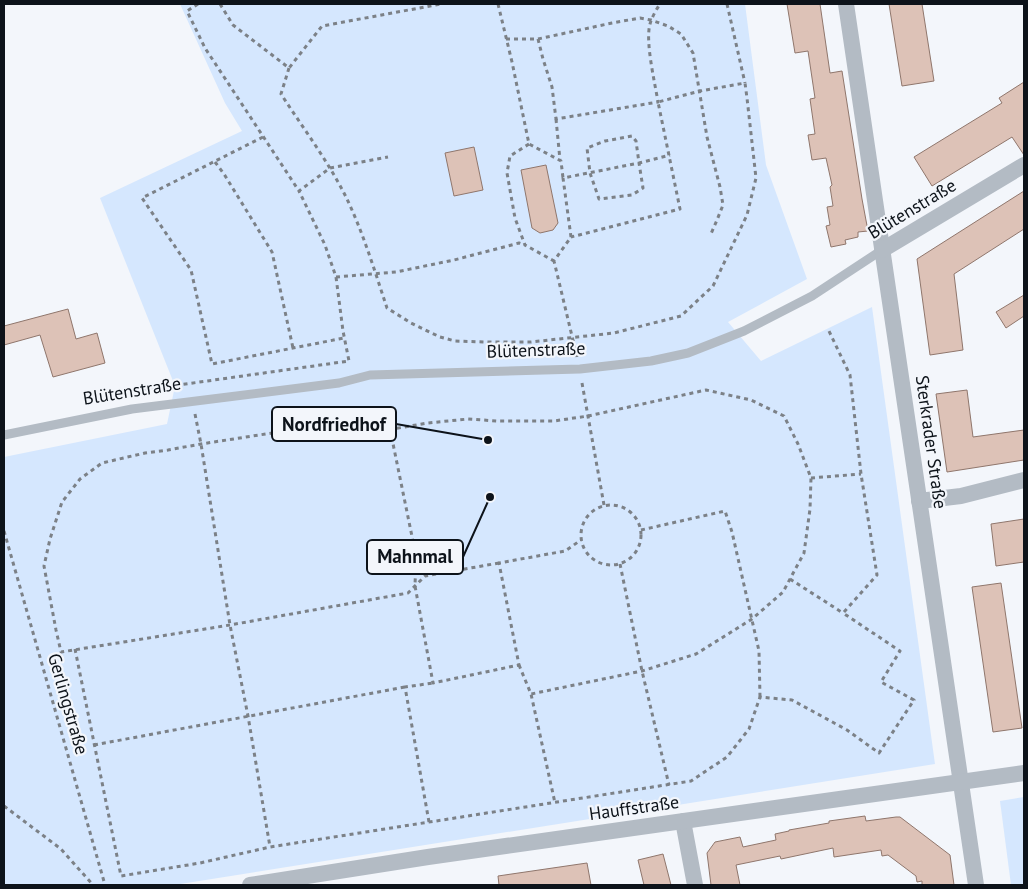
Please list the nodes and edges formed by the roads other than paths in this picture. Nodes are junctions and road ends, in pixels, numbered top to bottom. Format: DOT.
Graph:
graph roads {
  1 [pos="846,4"];
  2 [pos="1024,165"];
  3 [pos="882,250"];
  4 [pos="4,435"];
  5 [pos="1024,480"];
  6 [pos="919,501"];
  7 [pos="1024,772"];
  8 [pos="960,782"];
  9 [pos="683,821"];
  10 [pos="250,885"];
  11 [pos="695,885"];
  12 [pos="976,885"];
  1 -- 3 [label="street, Sterkrader Straße"];
  2 -- 3 [label="street, Blütenstraße"];
  3 -- 4 [label="lane, Blütenstraße"];
  3 -- 6 [label="street, Sterkrader Straße"];
  5 -- 6 [label="street"];
  6 -- 8 [label="street, Sterkrader Straße"];
  7 -- 8 [label="street, Hauffstraße"];
  8 -- 9 [label="street, Hauffstraße"];
  8 -- 12 [label="street, Sterkrader Straße"];
  9 -- 10 [label="street, Hauffstraße"];
  9 -- 11 [label="street"];
}
